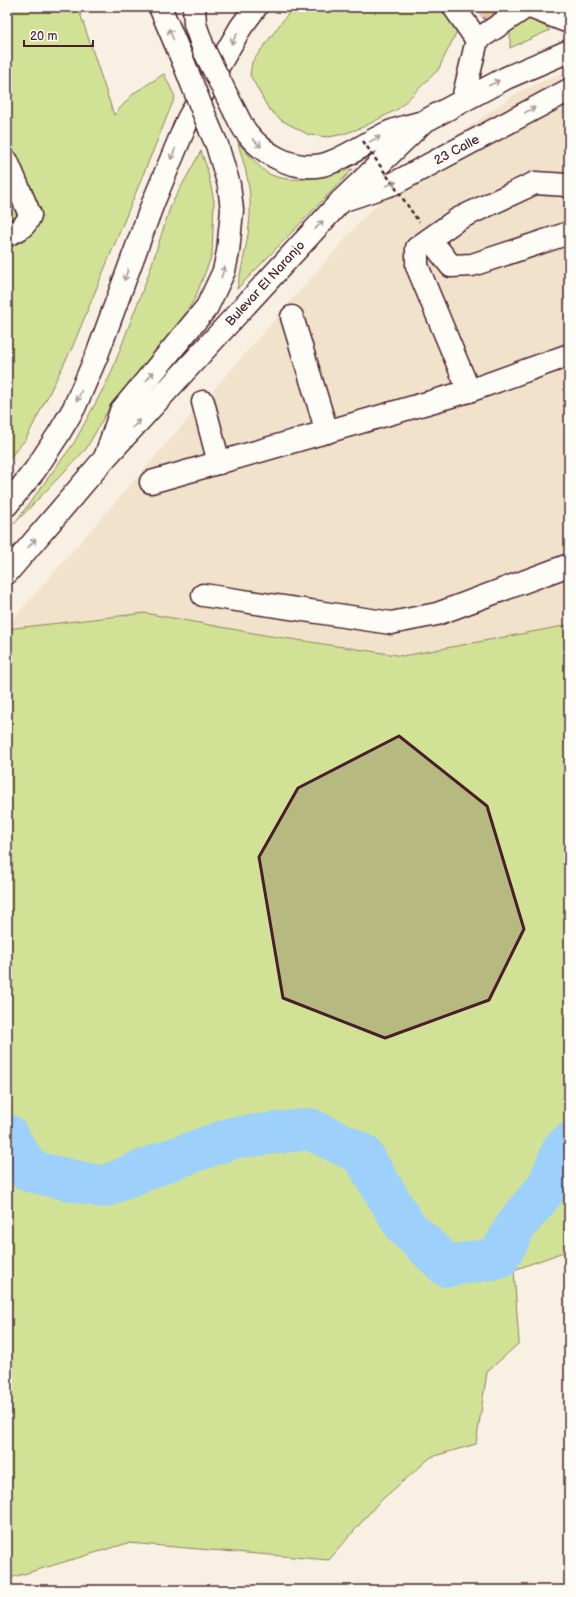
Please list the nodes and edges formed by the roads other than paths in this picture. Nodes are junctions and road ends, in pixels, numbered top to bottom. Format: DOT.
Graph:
graph roads {
  1 [pos="160,7"];
  2 [pos="194,7"];
  3 [pos="256,7"];
  4 [pos="526,7"];
  5 [pos="530,7"];
  6 [pos="464,12"];
  7 [pos="569,22"];
  8 [pos="477,40"];
  9 [pos="569,51"];
  10 [pos="569,90"];
  11 [pos="463,99"];
  12 [pos="423,122"];
  13 [pos="8,165"];
  14 [pos="569,187"];
  15 [pos="341,201"];
  16 [pos="425,231"];
  17 [pos="569,233"];
  18 [pos="7,235"];
  19 [pos="292,317"];
  20 [pos="569,355"];
  21 [pos="469,391"];
  22 [pos="203,402"];
  23 [pos="327,432"];
  24 [pos="105,458"];
  25 [pos="219,463"];
  26 [pos="151,482"];
  27 [pos="7,504"];
  28 [pos="569,565"];
  29 [pos="7,573"];
  30 [pos="203,596"];
  24 -- 1 [label="main road, one-way, bridge"];
  2 -- 12 [label="main road, one-way, bridge"];
  3 -- 27 [label="main road, one-way"];
  4 -- 8 [label="main road"];
  5 -- 7 [label="main road"];
  6 -- 8 [label="main road"];
  8 -- 11 [label="main road"];
  11 -- 9 [label="main road, Bulevar El Naranjo, one-way"];
  15 -- 10 [label="main road, 23 Calle, one-way"];
  11 -- 12 [label="main road, Bulevar El Naranjo"];
  12 -- 15 [label="main road, Bulevar El Naranjo"];
  13 -- 18 [label="main road"];
  14 -- 16 [label="main road"];
  24 -- 15 [label="main road, Bulevar El Naranjo, one-way"];
  16 -- 17 [label="main road"];
  16 -- 21 [label="main road"];
  19 -- 23 [label="main road"];
  20 -- 21 [label="main road"];
  21 -- 23 [label="main road"];
  22 -- 25 [label="main road"];
  23 -- 25 [label="main road"];
  29 -- 24 [label="main road, Bulevar El Naranjo, one-way"];
  25 -- 26 [label="main road"];
  28 -- 30 [label="main road"];
}
